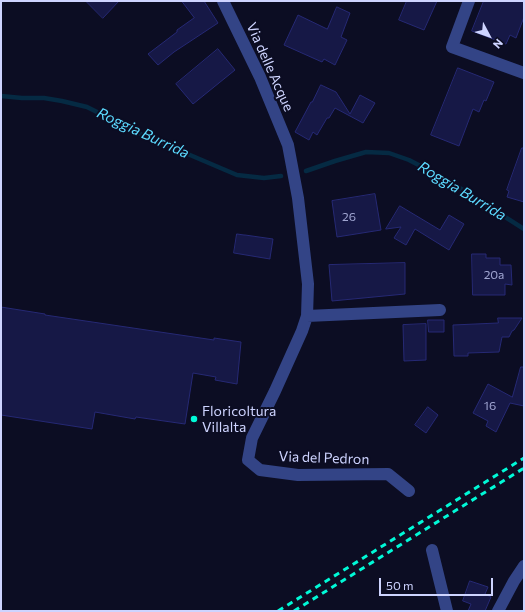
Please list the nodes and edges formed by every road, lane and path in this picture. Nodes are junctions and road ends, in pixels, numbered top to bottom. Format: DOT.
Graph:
graph roads {
  1 [pos="223,1"];
  2 [pos="469,1"];
  3 [pos="524,73"];
  4 [pos="288,145"];
  5 [pos="440,310"];
  6 [pos="307,316"];
  7 [pos="409,491"];
  8 [pos="432,550"];
  9 [pos="524,566"];
  10 [pos="447,611"];
  11 [pos="498,611"];
  1 -- 4 [label="street, Via delle Acque"];
  2 -- 3 [label="street"];
  4 -- 6 [label="street, Via del Pedron"];
  5 -- 6 [label="street"];
  6 -- 7 [label="street, Via del Pedron"];
  8 -- 10 [label="street"];
  9 -- 11 [label="street"];
}
